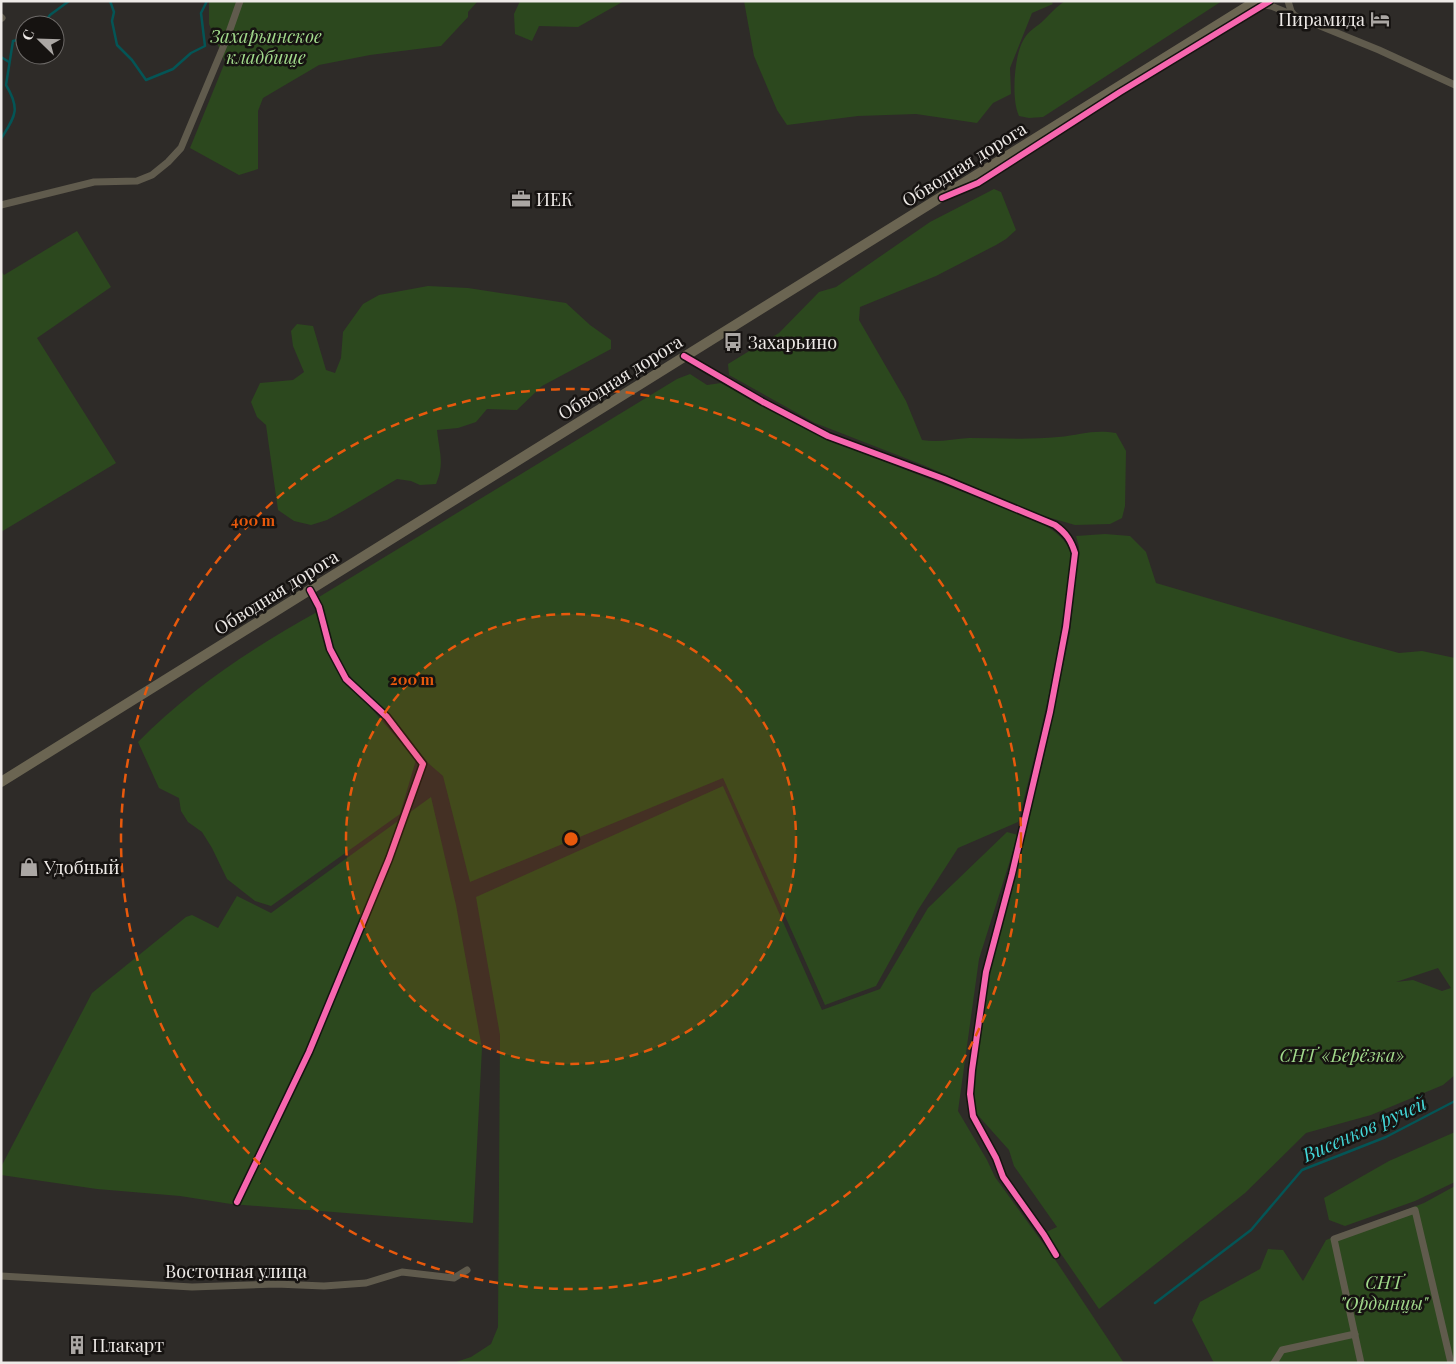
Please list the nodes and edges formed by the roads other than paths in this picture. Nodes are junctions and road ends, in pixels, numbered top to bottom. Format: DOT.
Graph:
graph roads {
  1 [pos="240,1"];
  2 [pos="1288,1"];
  3 [pos="1263,3"];
  4 [pos="1296,17"];
  5 [pos="1455,85"];
  6 [pos="1,205"];
  7 [pos="684,356"];
  8 [pos="310,590"];
  9 [pos="1,782"];
  10 [pos="237,1202"];
  11 [pos="1056,1256"];
  12 [pos="468,1270"];
  13 [pos="1,1276"];
  14 [pos="1354,1334"];
  15 [pos="1274,1363"];
  16 [pos="1361,1363"];
  17 [pos="1451,1363"];
  1 -- 6 [label="street"];
  2 -- 4 [label="street"];
  3 -- 4 [label="street"];
  3 -- 7 [label="main road, Обводная дорога"];
  4 -- 5 [label="street"];
  7 -- 8 [label="main road, Обводная дорога"];
  7 -- 11 [label="street"];
  8 -- 9 [label="main road, Обводная дорога"];
  8 -- 10 [label="street"];
  12 -- 13 [label="street, Восточная улица"];
  14 -- 15 [label="street"];
  14 -- 16 [label="street"];
  14 -- 17 [label="street"];
}
